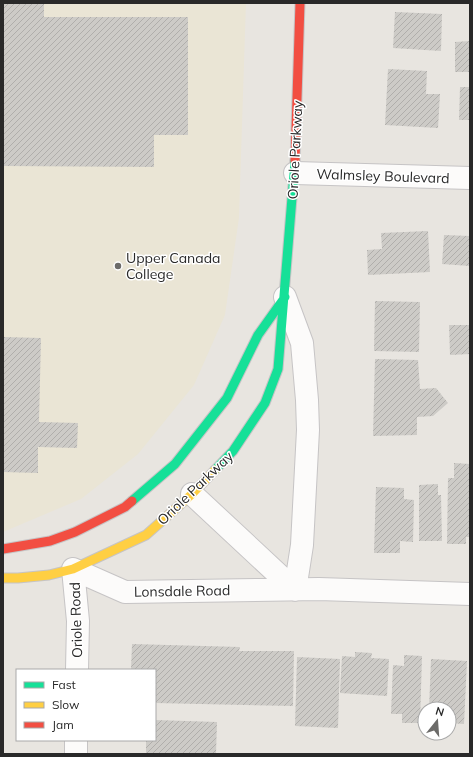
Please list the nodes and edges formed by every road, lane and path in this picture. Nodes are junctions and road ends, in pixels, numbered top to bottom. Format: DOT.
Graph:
graph roads {
  1 [pos="300,3"];
  2 [pos="295,173"];
  3 [pos="470,178"];
  4 [pos="285,297"];
  5 [pos="192,494"];
  6 [pos="124,507"];
  7 [pos="82,540"];
  8 [pos="3,549"];
  9 [pos="74,565"];
  10 [pos="3,578"];
  11 [pos="295,590"];
  12 [pos="470,594"];
  13 [pos="77,669"];
  14 [pos="76,741"];
  15 [pos="76,754"];
  1 -- 2 [label="main road, Oriole Parkway"];
  2 -- 3 [label="street, Walmsley Boulevard"];
  2 -- 4 [label="main road, Oriole Parkway"];
  4 -- 5 [label="main road, Oriole Parkway"];
  4 -- 6 [label="main road"];
  4 -- 11 [label="street, Oriole Parkway"];
  5 -- 9 [label="main road, Oriole Parkway"];
  5 -- 11 [label="street"];
  6 -- 7 [label="main road"];
  6 -- 8 [label="main road"];
  9 -- 10 [label="main road, Oriole Parkway"];
  9 -- 11 [label="street, Lonsdale Road"];
  9 -- 13 [label="street, Oriole Road"];
  11 -- 12 [label="street, Lonsdale Road"];
  14 -- 15 [label="street"];
}
